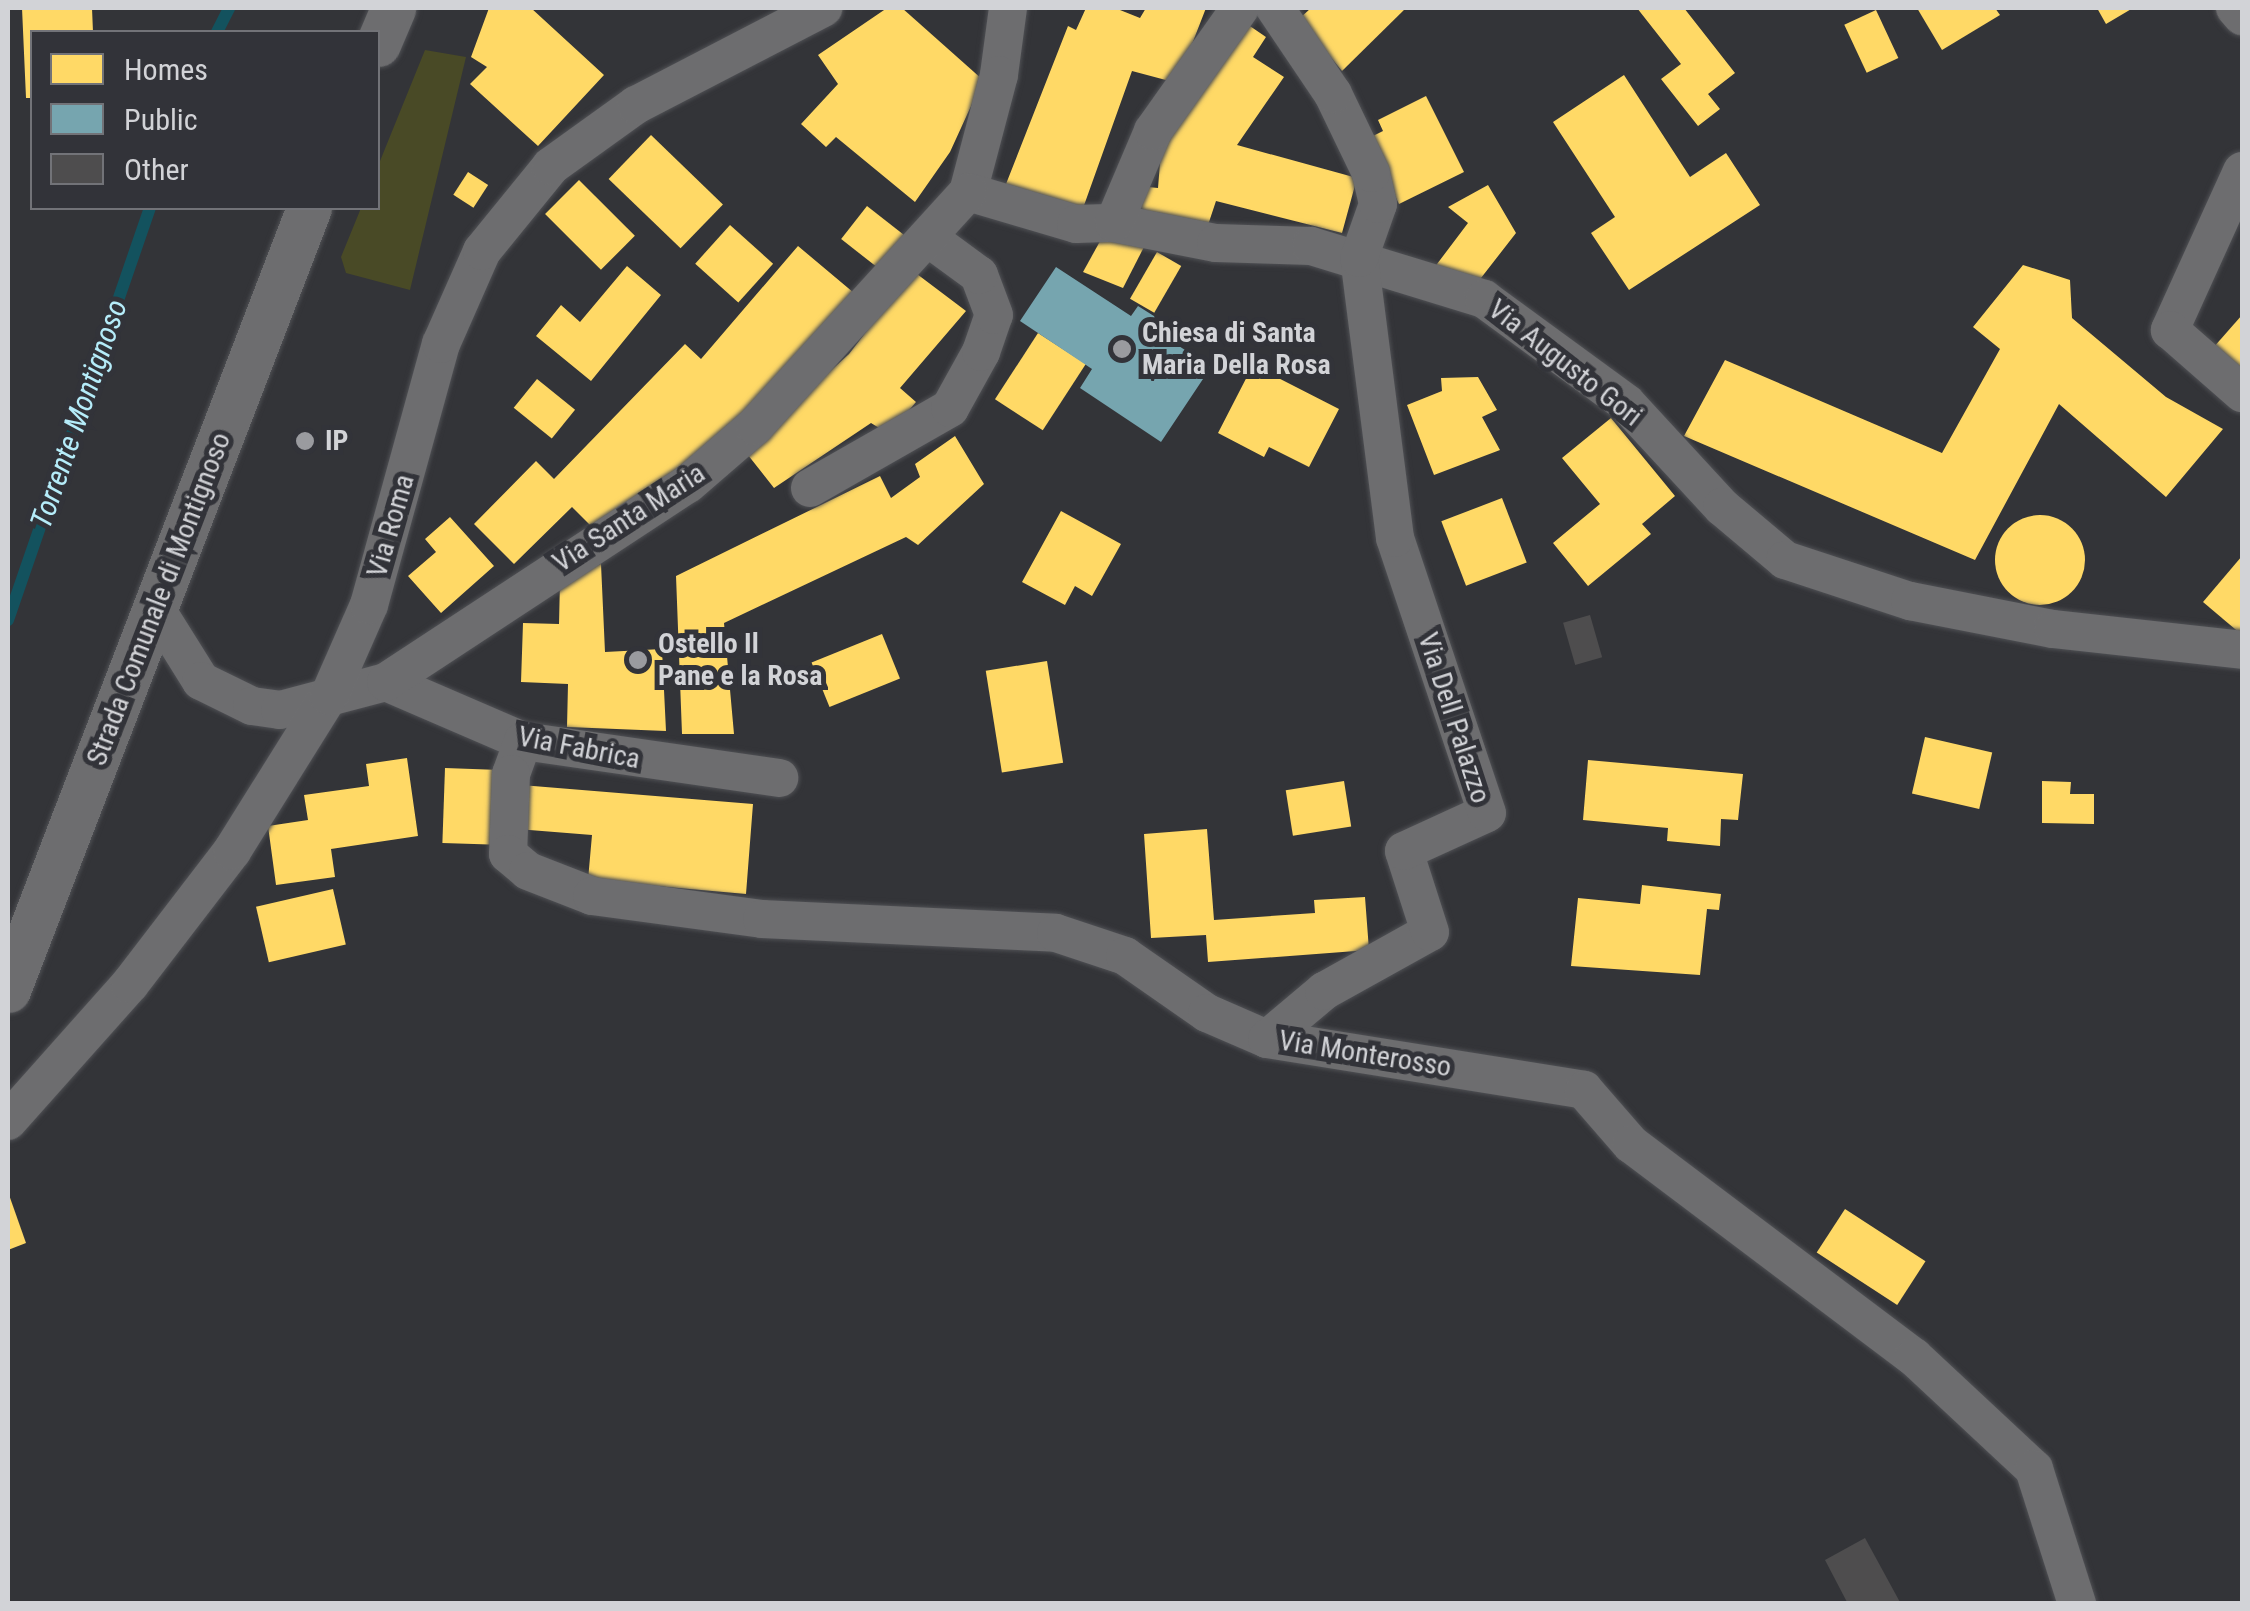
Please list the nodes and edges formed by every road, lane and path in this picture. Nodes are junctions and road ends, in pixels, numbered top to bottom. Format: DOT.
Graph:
graph roads {
  1 [pos="393,8"];
  2 [pos="823,8"];
  3 [pos="1008,8"];
  4 [pos="1240,8"];
  5 [pos="1275,8"];
  6 [pos="2236,8"];
  7 [pos="2242,16"];
  8 [pos="380,39"];
  9 [pos="2242,171"];
  10 [pos="968,192"];
  11 [pos="309,210"];
  12 [pos="1114,223"];
  13 [pos="926,237"];
  14 [pos="1359,258"];
  15 [pos="2242,393"];
  16 [pos="810,488"];
  17 [pos="156,609"];
  18 [pos="2242,650"];
  19 [pos="386,682"];
  20 [pos="329,696"];
  21 [pos="523,742"];
  22 [pos="780,778"];
  23 [pos="8,990"];
  24 [pos="1267,1040"];
  25 [pos="8,1121"];
  26 [pos="2077,1604"];
  1 -- 8 [label="street"];
  2 -- 20 [label="street, Via Roma"];
  3 -- 10 [label="street"];
  4 -- 12 [label="street"];
  5 -- 14 [label="street"];
  6 -- 7 [label="street"];
  9 -- 15 [label="street"];
  10 -- 12 [label="street, Via Augusto Gori"];
  10 -- 13 [label="street, Via Santa Maria"];
  11 -- 17 [label="street, Strada Comunale di Montignoso"];
  12 -- 14 [label="street, Via Augusto Gori"];
  13 -- 16 [label="street"];
  13 -- 19 [label="street, Via Santa Maria"];
  14 -- 18 [label="street, Via Augusto Gori"];
  14 -- 24 [label="street, Via Dell Palazzo"];
  17 -- 20 [label="street"];
  17 -- 23 [label="street, Strada Comunale di Montignoso"];
  19 -- 20 [label="street"];
  19 -- 21 [label="street, Via Fabrica"];
  20 -- 25 [label="street, Via Roma"];
  21 -- 22 [label="street, Via Fabrica"];
  21 -- 24 [label="street, Via Monterosso"];
  24 -- 26 [label="street, Via Monterosso"];
}
